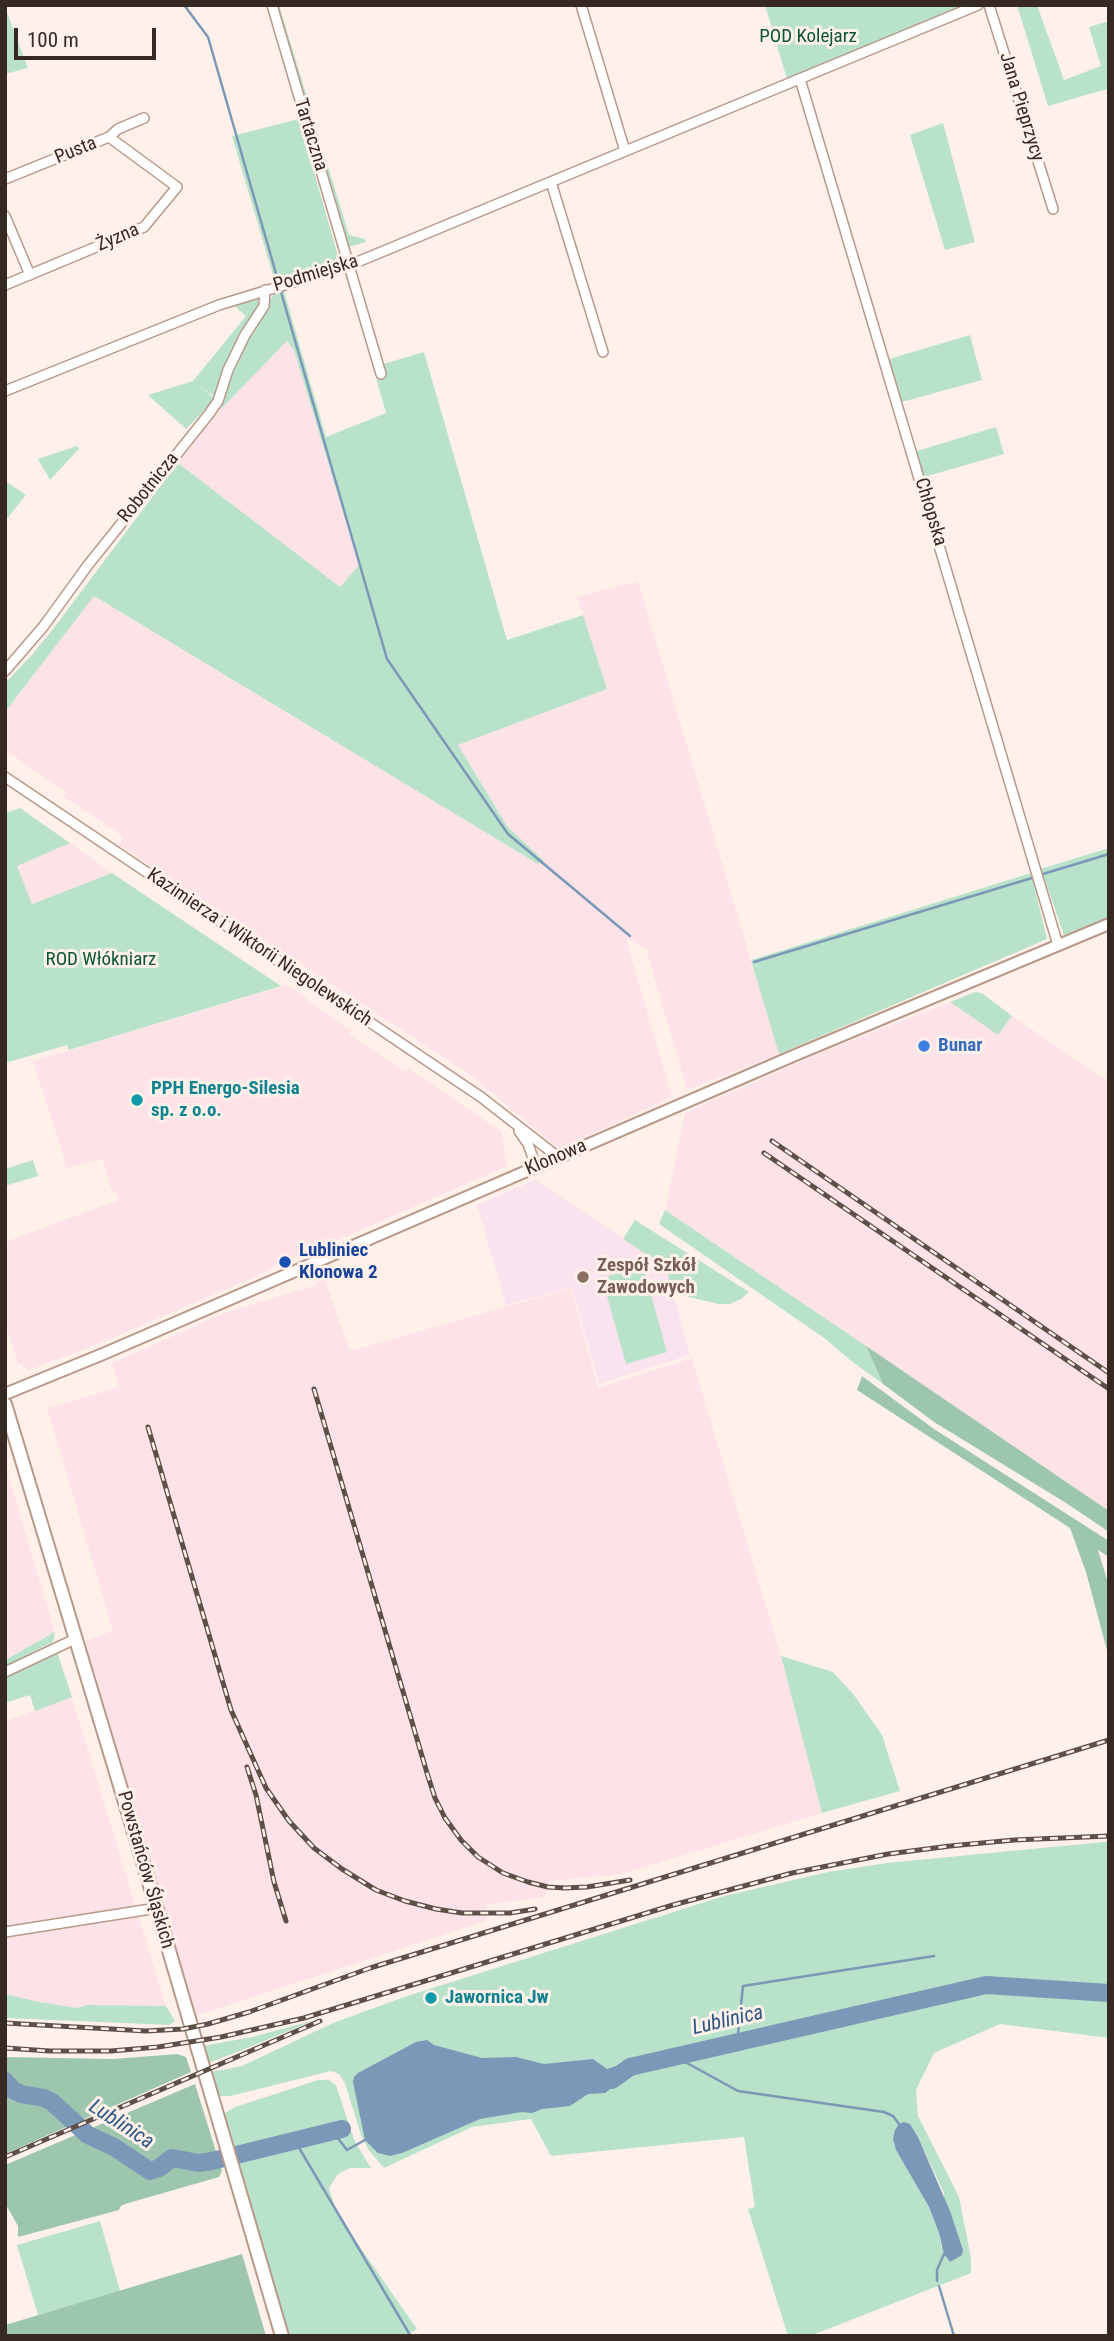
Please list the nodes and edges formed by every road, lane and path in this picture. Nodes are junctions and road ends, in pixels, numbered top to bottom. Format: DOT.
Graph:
graph roads {
  1 [pos="272,5"];
  2 [pos="580,5"];
  3 [pos="978,5"];
  4 [pos="989,5"];
  5 [pos="800,79"];
  6 [pos="144,118"];
  7 [pos="109,137"];
  8 [pos="625,151"];
  9 [pos="5,180"];
  10 [pos="551,182"];
  11 [pos="1053,209"];
  12 [pos="5,216"];
  13 [pos="349,265"];
  14 [pos="30,275"];
  15 [pos="5,285"];
  16 [pos="265,290"];
  17 [pos="603,352"];
  18 [pos="382,374"];
  19 [pos="5,391"];
  20 [pos="5,671"];
  21 [pos="5,777"];
  22 [pos="1109,925"];
  23 [pos="1058,945"];
  24 [pos="511,1121"];
  25 [pos="558,1157"];
  26 [pos="536,1166"];
  27 [pos="5,1394"];
  28 [pos="5,1404"];
  29 [pos="75,1639"];
  30 [pos="5,1672"];
  31 [pos="157,1908"];
  32 [pos="5,1932"];
  33 [pos="282,2336"];
  1 -- 13 [label="street, Tartaczna"];
  2 -- 8 [label="street"];
  3 -- 5 [label="street, Podmiejska"];
  4 -- 11 [label="street, Jana Pieprzycy"];
  5 -- 8 [label="street, Podmiejska"];
  5 -- 23 [label="street, Chłopska"];
  6 -- 7 [label="street, Pusta"];
  7 -- 9 [label="street, Pusta"];
  7 -- 14 [label="street, Żyzna"];
  8 -- 10 [label="street, Podmiejska"];
  10 -- 13 [label="street, Podmiejska"];
  10 -- 17 [label="street"];
  12 -- 14 [label="street"];
  13 -- 16 [label="street, Podmiejska"];
  13 -- 18 [label="street, Tartaczna"];
  14 -- 15 [label="street, Żyzna"];
  16 -- 19 [label="street, Podmiejska"];
  16 -- 20 [label="street, Robotnicza"];
  21 -- 24 [label="street, Kazimierza i Wiktorii Niegolewskich"];
  22 -- 23 [label="street, Klonowa"];
  23 -- 25 [label="street, Klonowa"];
  24 -- 25 [label="street, Kazimierza i Wiktorii Niegolewskich"];
  24 -- 26 [label="street"];
  25 -- 26 [label="street, Klonowa"];
  26 -- 27 [label="street, Klonowa"];
  28 -- 29 [label="main road, Powstańców Śląskich"];
  29 -- 30 [label="street"];
  29 -- 31 [label="main road, Powstańców Śląskich"];
  31 -- 32 [label="street"];
  31 -- 33 [label="main road, Powstańców Śląskich"];
}
